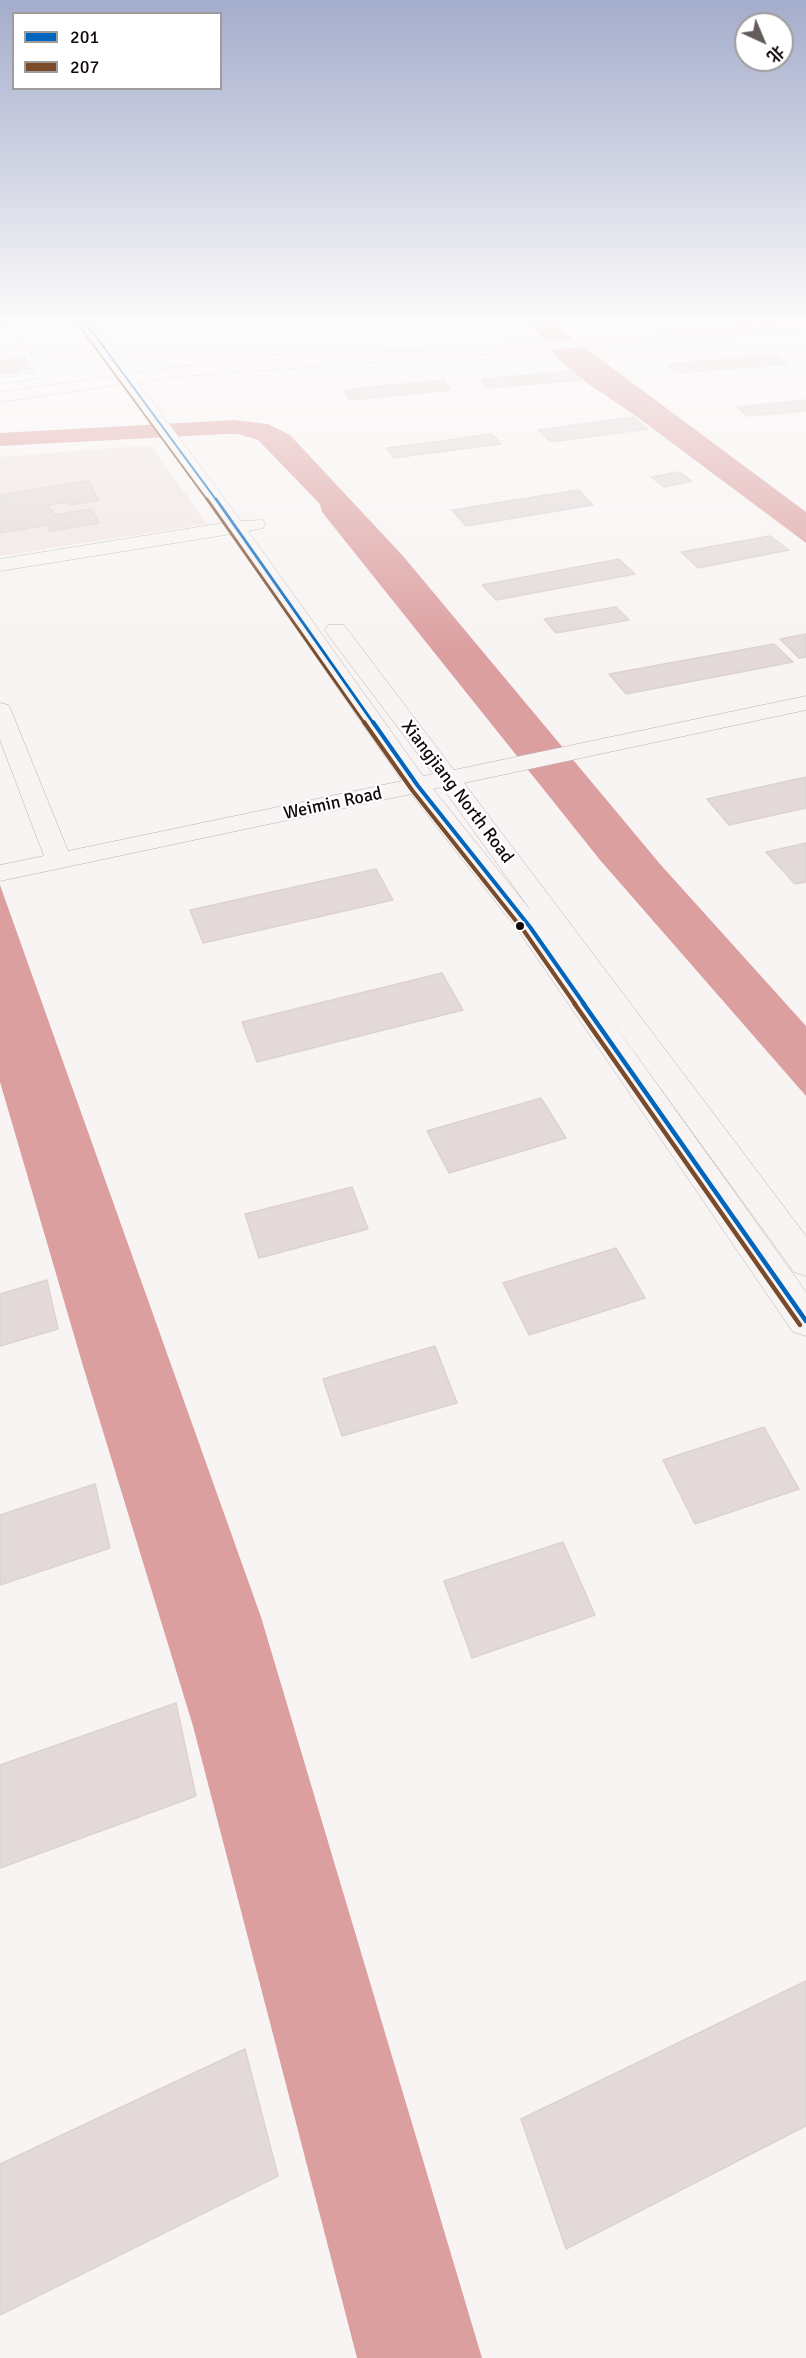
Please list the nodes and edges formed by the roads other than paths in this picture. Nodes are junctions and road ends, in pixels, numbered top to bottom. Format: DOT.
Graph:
graph roads {
  1 [pos="176,433"];
  2 [pos="247,526"];
  3 [pos="0,565"];
  4 [pos="806,703"];
  5 [pos="0,710"];
  6 [pos="448,778"];
  7 [pos="418,786"];
  8 [pos="59,861"];
  9 [pos="5,872"];
  10 [pos="806,1263"];
  11 [pos="806,1321"];
  1 -- 2 [label="street, Xiangjiang North Road"];
  2 -- 3 [label="street"];
  2 -- 6 [label="street, Xiangjiang North Road"];
  2 -- 7 [label="street, Xiangjiang North Road"];
  4 -- 6 [label="street, Weimin Road"];
  5 -- 8 [label="street"];
  6 -- 7 [label="street, Weimin Road"];
  6 -- 10 [label="street, Xiangjiang North Road"];
  7 -- 8 [label="street, Weimin Road"];
  7 -- 11 [label="street, Xiangjiang North Road"];
  8 -- 9 [label="street, Weimin Road"];
}
